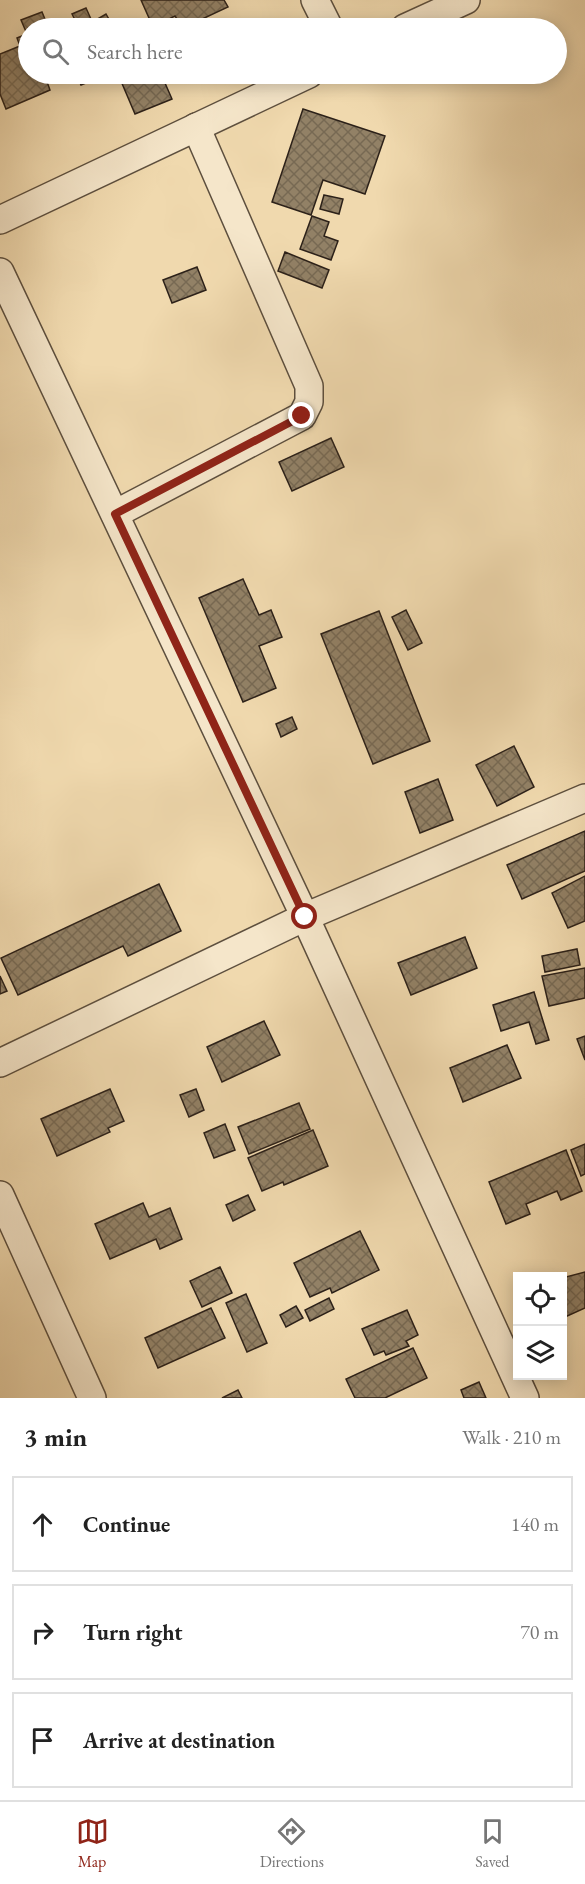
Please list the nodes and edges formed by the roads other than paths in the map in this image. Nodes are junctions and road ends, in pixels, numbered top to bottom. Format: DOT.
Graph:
graph roads {
  1 [pos="315,0"];
  2 [pos="466,0"];
  3 [pos="324,18"];
  4 [pos="427,18"];
  5 [pos="288,84"];
  6 [pos="196,127"];
  7 [pos="0,220"];
  8 [pos="0,272"];
  9 [pos="115,514"];
  10 [pos="585,798"];
  11 [pos="305,917"];
  12 [pos="0,1063"];
  13 [pos="0,1195"];
  14 [pos="92,1398"];
  15 [pos="525,1398"];
  1 -- 3 [label="street"];
  2 -- 4 [label="street"];
  5 -- 6 [label="street"];
  6 -- 7 [label="street"];
  6 -- 9 [label="street"];
  8 -- 9 [label="street"];
  9 -- 11 [label="street"];
  10 -- 11 [label="street"];
  11 -- 12 [label="street"];
  11 -- 15 [label="street"];
  13 -- 14 [label="street"];
}
